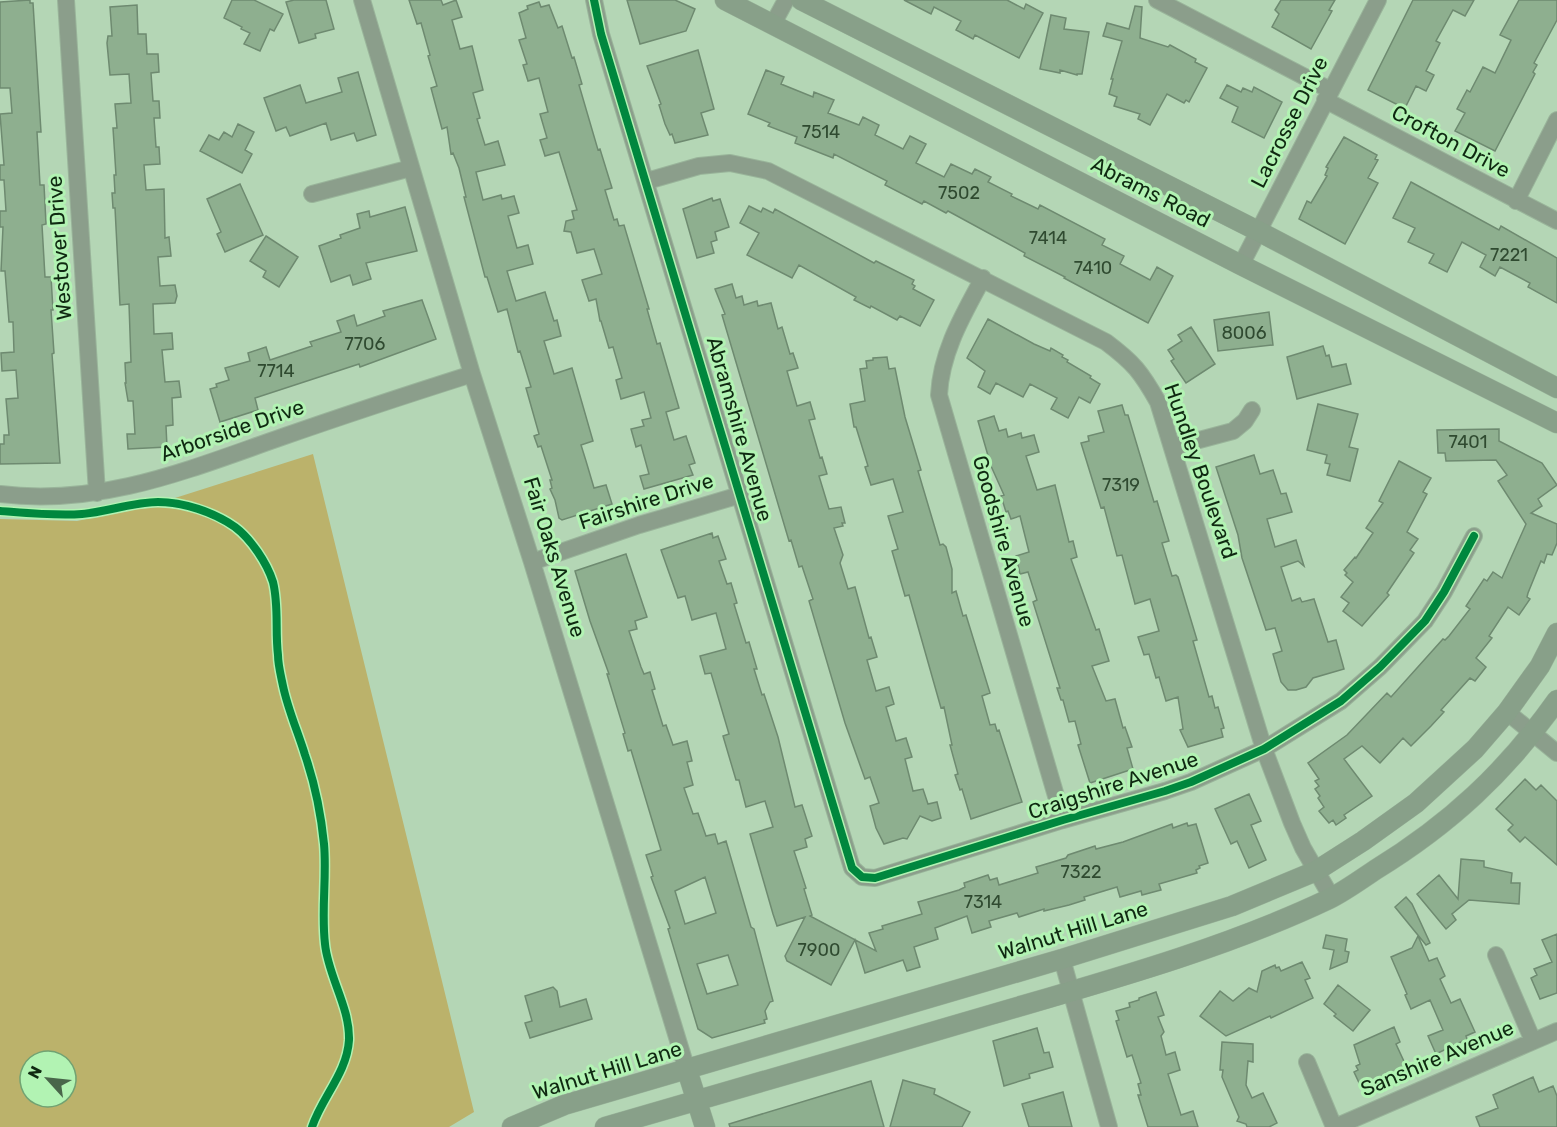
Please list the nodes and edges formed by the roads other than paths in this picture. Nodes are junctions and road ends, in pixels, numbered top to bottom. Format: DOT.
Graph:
graph roads {
  1 [pos="66,0"];
  2 [pos="362,0"];
  3 [pos="594,0"];
  4 [pos="725,0"];
  5 [pos="786,0"];
  6 [pos="801,0"];
  7 [pos="1157,0"];
  8 [pos="1378,0"];
  9 [pos="773,24"];
  10 [pos="1328,95"];
  11 [pos="1557,120"];
  12 [pos="411,168"];
  13 [pos="646,181"];
  14 [pos="312,194"];
  15 [pos="1516,201"];
  16 [pos="1557,221"];
  17 [pos="1258,231"];
  18 [pos="1241,265"];
  19 [pos="983,278"];
  20 [pos="472,374"];
  21 [pos="1557,388"];
  22 [pos="1252,410"];
  23 [pos="1557,423"];
  24 [pos="1173,447"];
  25 [pos="97,493"];
  26 [pos="0,494"];
  27 [pos="740,495"];
  28 [pos="1474,536"];
  29 [pos="532,562"];
  30 [pos="1557,633"];
  31 [pos="1557,700"];
  32 [pos="1507,712"];
  33 [pos="1532,734"];
  34 [pos="1264,749"];
  35 [pos="1557,753"];
  36 [pos="1063,820"];
  37 [pos="852,868"];
  38 [pos="1316,871"];
  39 [pos="1332,898"];
  40 [pos="1496,955"];
  41 [pos="1062,959"];
  42 [pos="1070,992"];
  43 [pos="1557,1031"];
  44 [pos="1533,1041"];
  45 [pos="1307,1062"];
  46 [pos="687,1070"];
  47 [pos="698,1101"];
  48 [pos="512,1127"];
  49 [pos="605,1127"];
  50 [pos="705,1127"];
  51 [pos="1109,1127"];
  52 [pos="1334,1127"];
  1 -- 25 [label="street, Westover Drive"];
  2 -- 12 [label="street, Fair Oaks Avenue"];
  3 -- 13 [label="street, Abramshire Avenue"];
  4 -- 9 [label="main road, Abrams Road"];
  5 -- 9 [label="street"];
  6 -- 17 [label="main road, Abrams Road"];
  7 -- 10 [label="street, Crofton Drive"];
  8 -- 10 [label="street, Lacrosse Drive"];
  9 -- 18 [label="main road, Abrams Road"];
  10 -- 15 [label="street, Crofton Drive"];
  10 -- 17 [label="street, Lacrosse Drive"];
  11 -- 15 [label="street"];
  12 -- 14 [label="street"];
  12 -- 20 [label="street, Fair Oaks Avenue"];
  13 -- 19 [label="street, Hundley Boulevard"];
  13 -- 27 [label="street, Abramshire Avenue"];
  15 -- 16 [label="street, Crofton Drive"];
  17 -- 18 [label="street, Lacrosse Drive"];
  17 -- 21 [label="main road, Abrams Road"];
  18 -- 23 [label="main road, Abrams Road"];
  19 -- 24 [label="street, Hundley Boulevard"];
  19 -- 36 [label="street, Goodshire Avenue"];
  20 -- 25 [label="street, Arborside Drive"];
  20 -- 29 [label="street, Fair Oaks Avenue"];
  22 -- 24 [label="street"];
  24 -- 34 [label="street, Hundley Boulevard"];
  25 -- 26 [label="street, Arborside Drive"];
  27 -- 29 [label="street, Fairshire Drive"];
  27 -- 37 [label="street, Abramshire Avenue"];
  28 -- 34 [label="street, Craigshire Avenue"];
  29 -- 46 [label="street, Fair Oaks Avenue"];
  30 -- 32 [label="main road, Walnut Hill Lane"];
  31 -- 33 [label="main road"];
  32 -- 33 [label="street"];
  32 -- 38 [label="main road, Walnut Hill Lane"];
  33 -- 35 [label="street"];
  33 -- 39 [label="main road"];
  34 -- 36 [label="street, Craigshire Avenue"];
  34 -- 38 [label="street, Hundley Boulevard"];
  36 -- 37 [label="street, Craigshire Avenue"];
  38 -- 39 [label="street, Hundley Boulevard"];
  38 -- 41 [label="main road, Walnut Hill Lane"];
  39 -- 42 [label="main road"];
  40 -- 44 [label="street"];
  41 -- 42 [label="street"];
  41 -- 46 [label="main road, Walnut Hill Lane"];
  42 -- 47 [label="main road"];
  42 -- 51 [label="street"];
  43 -- 44 [label="street, Sanshire Avenue"];
  44 -- 52 [label="street, Sanshire Avenue"];
  45 -- 52 [label="street"];
  46 -- 47 [label="main road, Fair Oaks Avenue"];
  46 -- 48 [label="main road, Walnut Hill Lane"];
  47 -- 49 [label="main road"];
  47 -- 50 [label="main road, Fair Oaks Avenue"];
}
